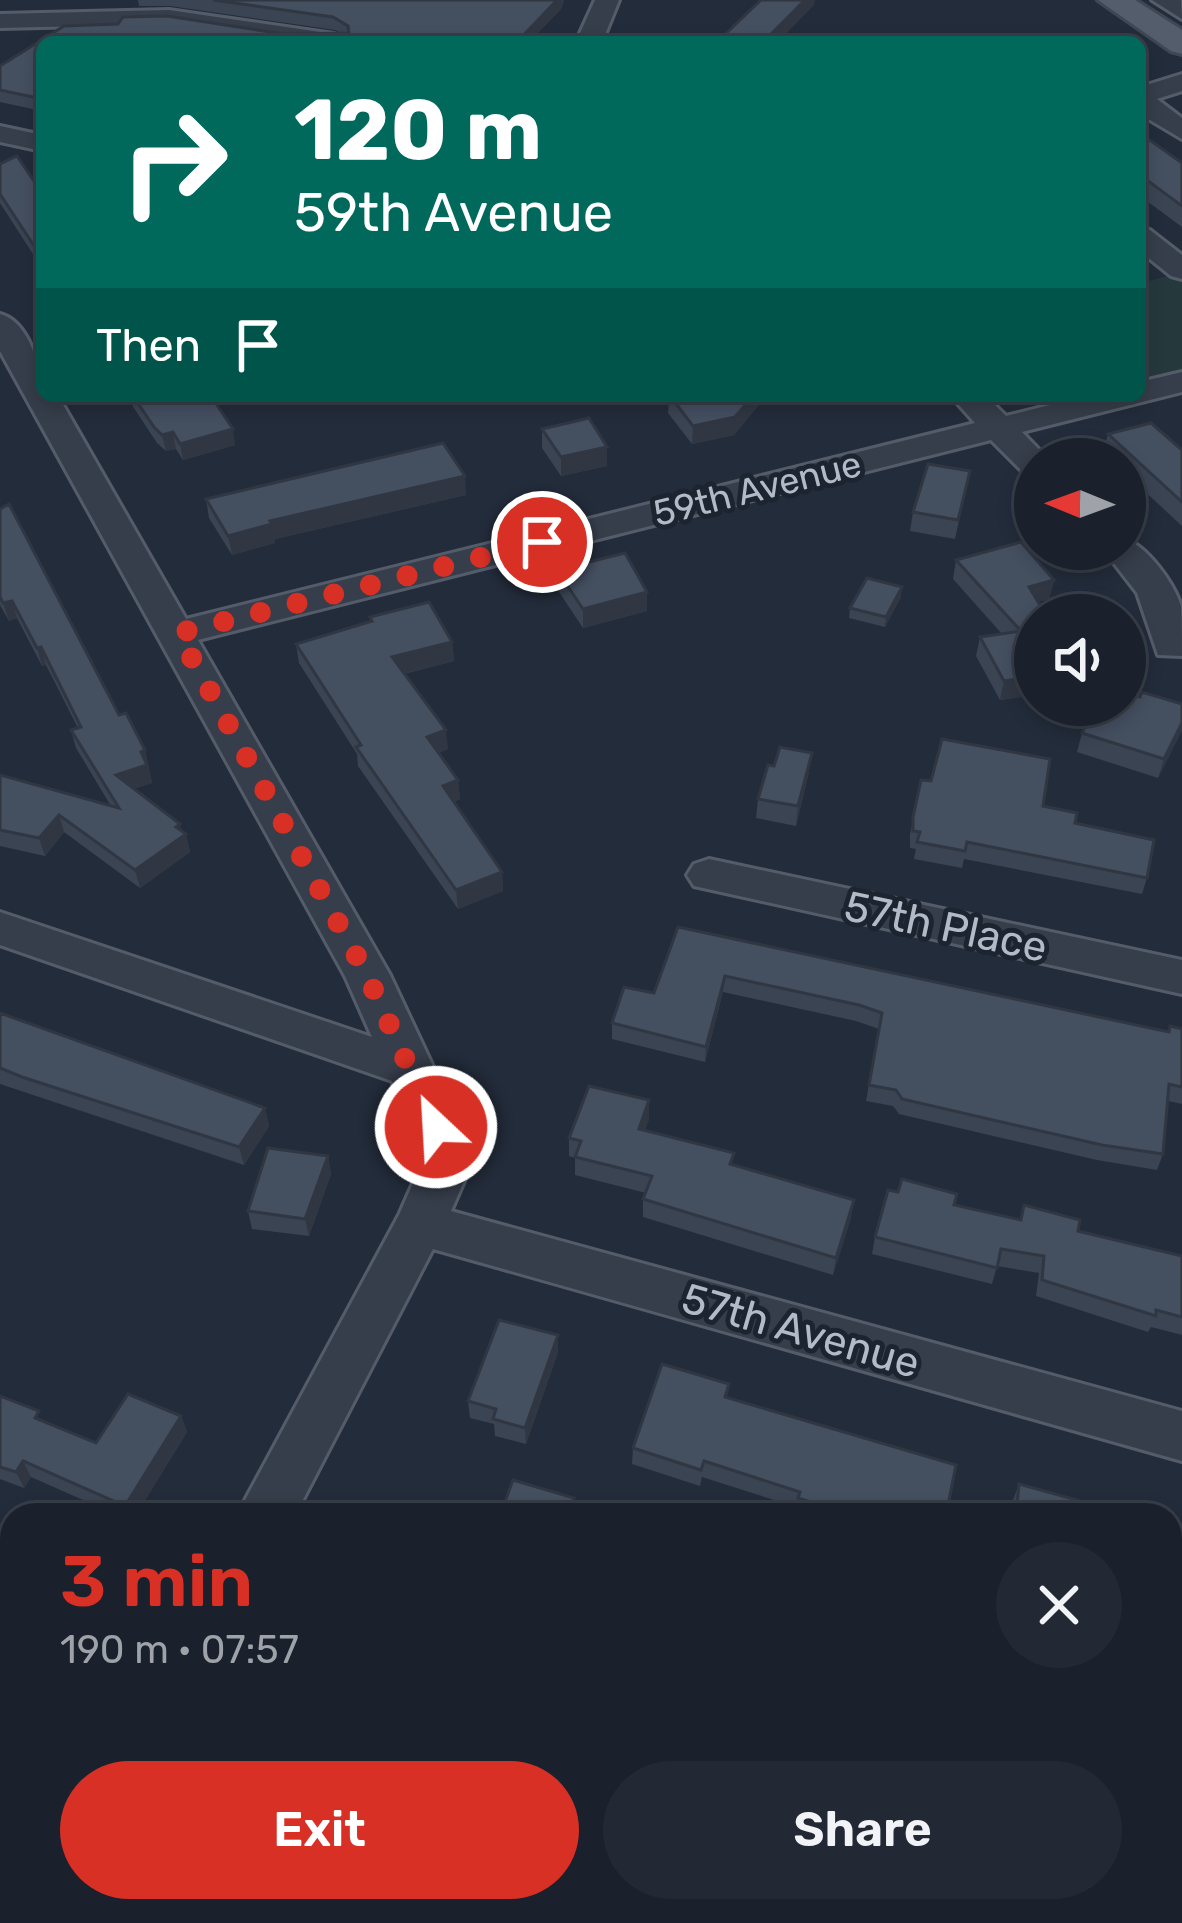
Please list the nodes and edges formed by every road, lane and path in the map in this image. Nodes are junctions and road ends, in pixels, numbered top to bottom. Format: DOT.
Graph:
graph roads {
  1 [pos="607,0"];
  2 [pos="1114,0"];
  3 [pos="1164,0"];
  4 [pos="1182,12"];
  5 [pos="0,21"];
  6 [pos="294,36"];
  7 [pos="592,36"];
  8 [pos="1182,44"];
  9 [pos="1182,82"];
  10 [pos="1146,93"];
  11 [pos="1146,103"];
  12 [pos="1182,131"];
  13 [pos="0,134"];
  14 [pos="36,142"];
  15 [pos="1146,241"];
  16 [pos="1182,270"];
  17 [pos="0,323"];
  18 [pos="1182,382"];
  19 [pos="36,386"];
  20 [pos="1146,391"];
  21 [pos="45,402"];
  22 [pos="973,402"];
  23 [pos="1102,402"];
  24 [pos="998,428"];
  25 [pos="1014,444"];
  26 [pos="1138,570"];
  27 [pos="178,633"];
  28 [pos="1172,646"];
  29 [pos="710,874"];
  30 [pos="0,928"];
  31 [pos="1182,976"];
  32 [pos="410,1068"];
  33 [pos="420,1224"];
  34 [pos="1182,1436"];
  35 [pos="271,1503"];
  1 -- 7 [label="street"];
  2 -- 8 [label="main road"];
  3 -- 4 [label="street"];
  5 -- 6 [label="street"];
  9 -- 10 [label="street"];
  11 -- 12 [label="street"];
  13 -- 14 [label="street"];
  15 -- 16 [label="street"];
  17 -- 19 [label="street"];
  18 -- 20 [label="street"];
  21 -- 27 [label="street"];
  22 -- 24 [label="street"];
  23 -- 24 [label="street, 59th Avenue"];
  24 -- 25 [label="street"];
  24 -- 27 [label="street, 59th Avenue"];
  26 -- 28 [label="street"];
  27 -- 32 [label="street"];
  29 -- 31 [label="street, 57th Place"];
  30 -- 32 [label="street"];
  32 -- 33 [label="street"];
  33 -- 34 [label="street, 57th Avenue"];
  33 -- 35 [label="street"];
}
